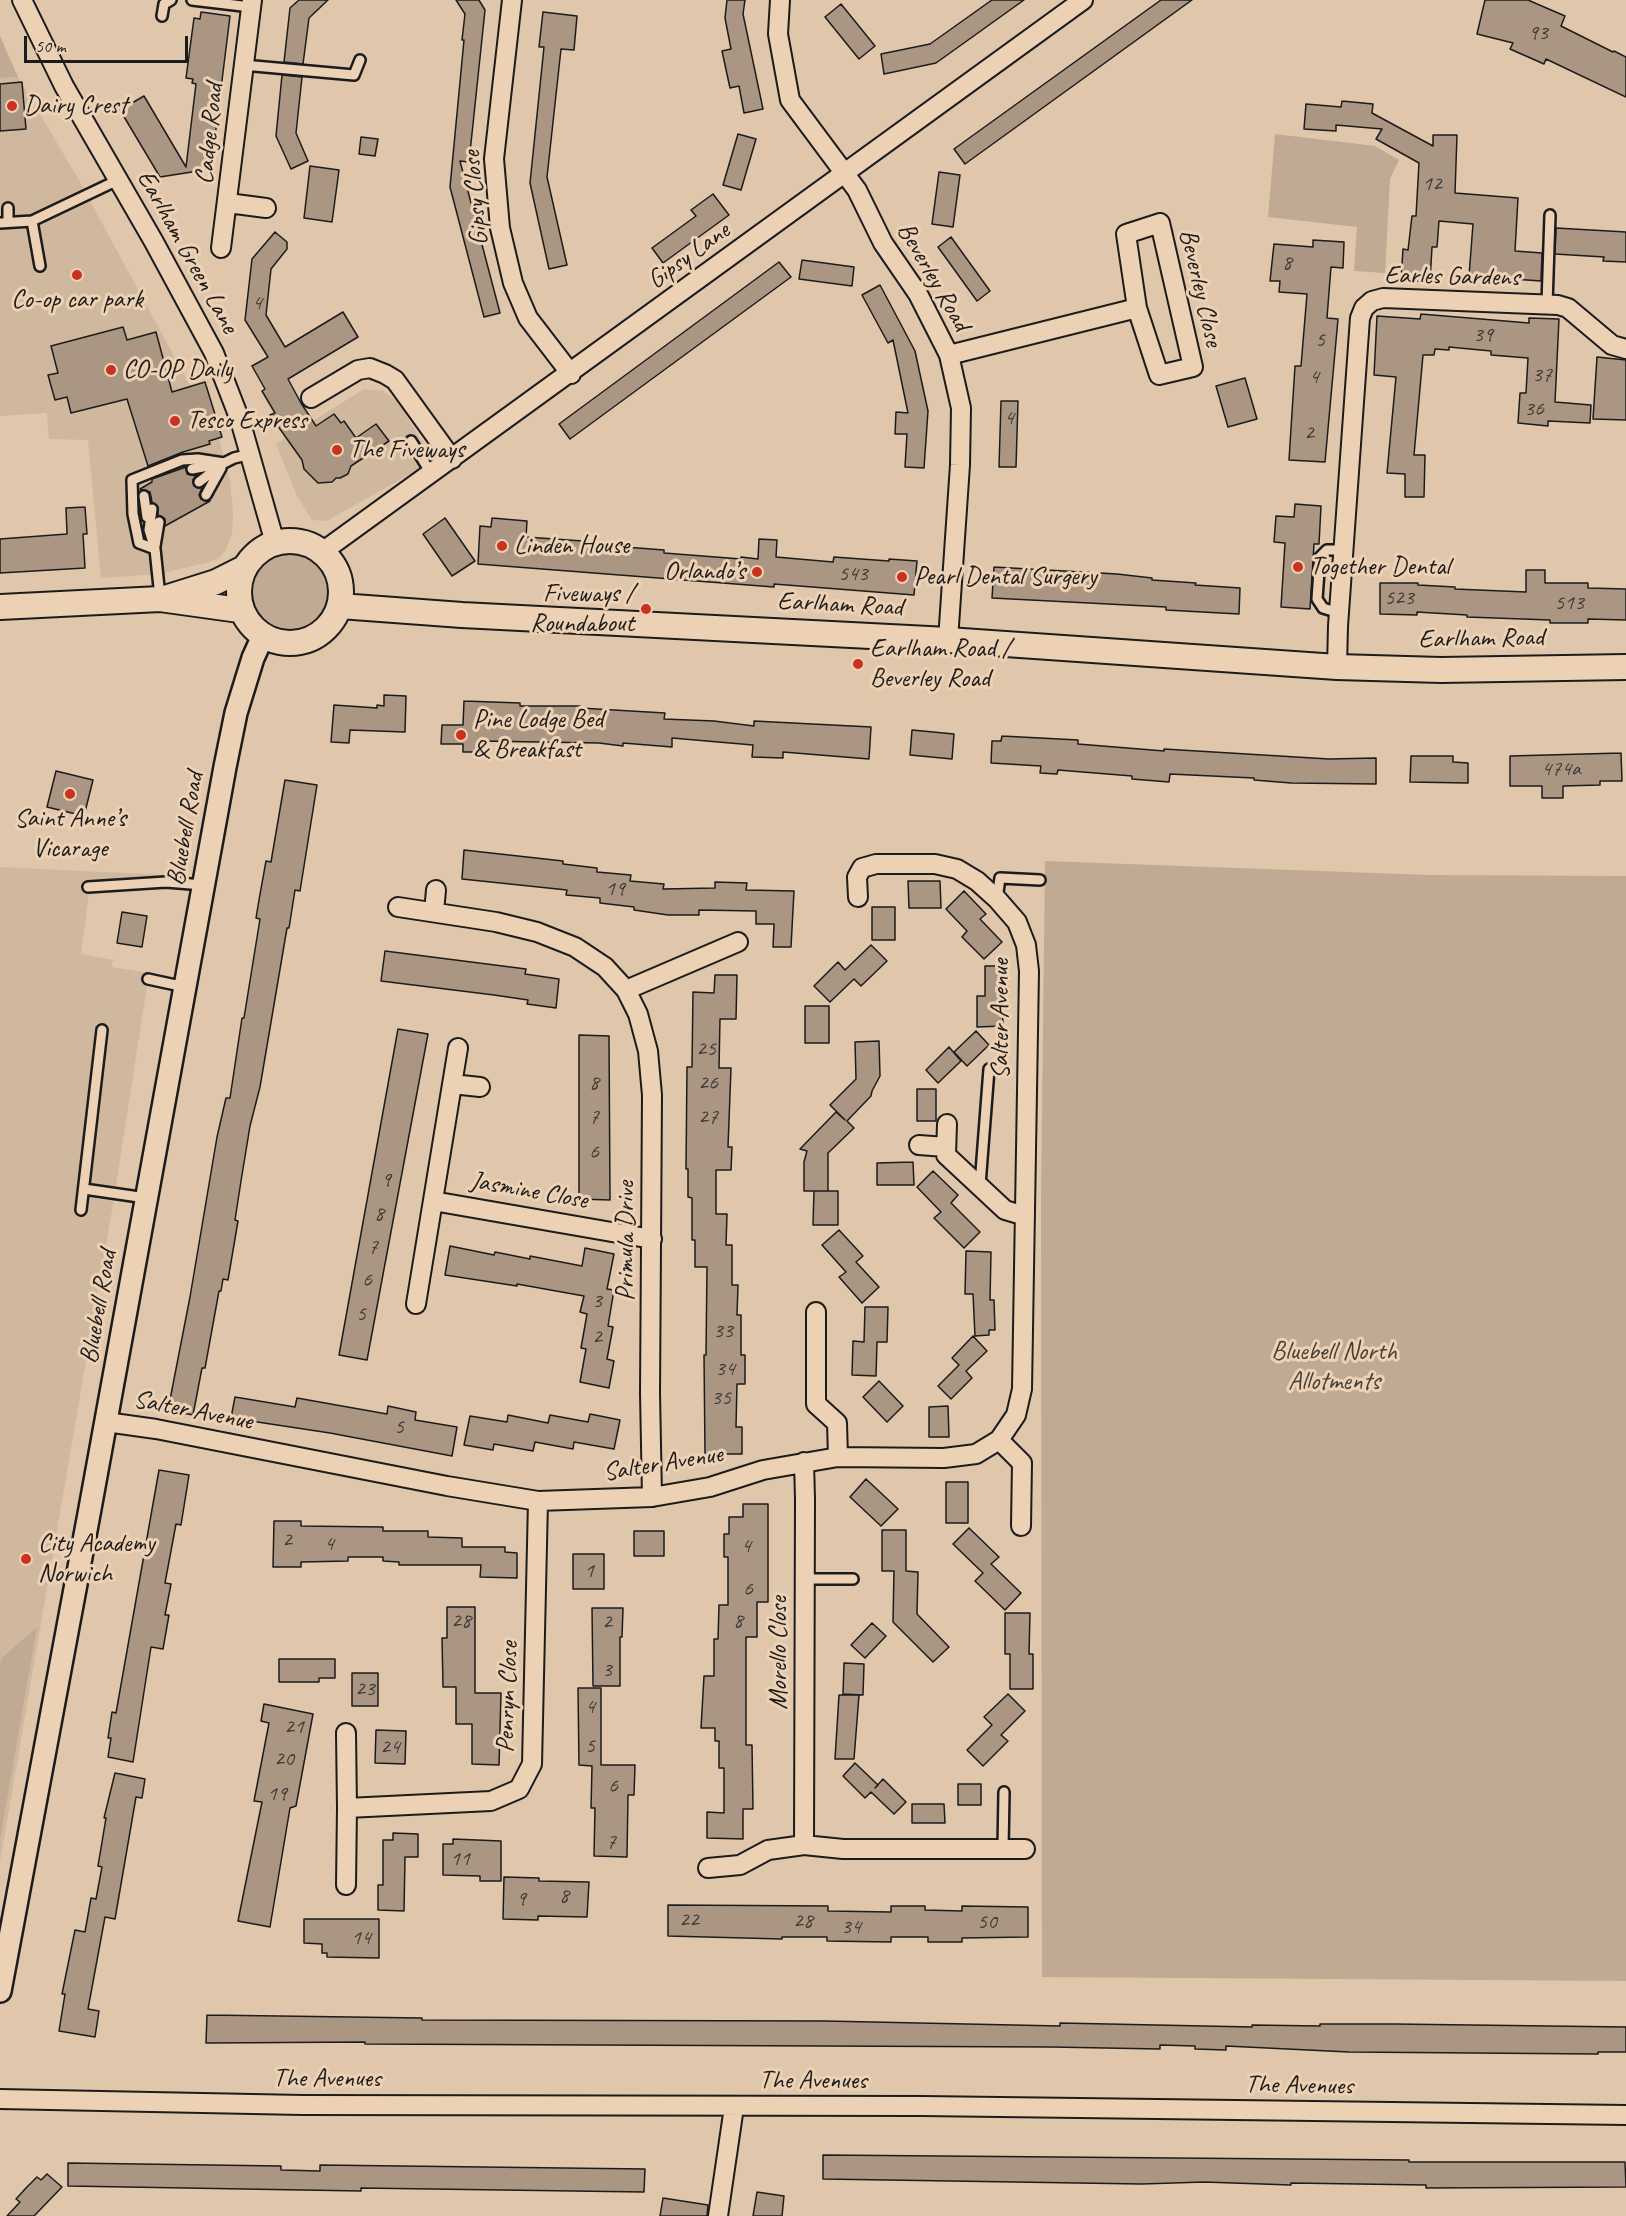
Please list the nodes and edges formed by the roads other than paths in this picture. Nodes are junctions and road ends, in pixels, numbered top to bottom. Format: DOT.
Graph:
graph roads {
  1 [pos="22,0"];
  2 [pos="192,0"];
  3 [pos="512,0"];
  4 [pos="780,0"];
  5 [pos="1083,0"];
  6 [pos="164,1"];
  7 [pos="222,2"];
  8 [pos="251,4"];
  9 [pos="162,16"];
  10 [pos="360,60"];
  11 [pos="243,64"];
  12 [pos="846,173"];
  13 [pos="118,180"];
  14 [pos="228,203"];
  15 [pos="8,208"];
  16 [pos="266,208"];
  17 [pos="1550,215"];
  18 [pos="4,222"];
  19 [pos="32,222"];
  20 [pos="221,248"];
  21 [pos="40,266"];
  22 [pos="1547,304"];
  23 [pos="1137,308"];
  24 [pos="1626,349"];
  25 [pos="949,355"];
  26 [pos="570,374"];
  27 [pos="311,398"];
  28 [pos="411,441"];
  29 [pos="251,454"];
  30 [pos="452,459"];
  31 [pos="224,463"];
  32 [pos="192,469"];
  33 [pos="431,472"];
  34 [pos="200,482"];
  35 [pos="206,495"];
  36 [pos="144,496"];
  37 [pos="152,509"];
  38 [pos="159,522"];
  39 [pos="149,531"];
  40 [pos="275,543"];
  41 [pos="155,549"];
  42 [pos="322,552"];
  43 [pos="244,568"];
  44 [pos="160,599"];
  45 [pos="339,606"];
  46 [pos="0,607"];
  47 [pos="239,610"];
  48 [pos="262,636"];
  49 [pos="948,640"];
  50 [pos="1337,667"];
  51 [pos="1626,667"];
  52 [pos="1040,880"];
  53 [pos="203,885"];
  54 [pos="88,887"];
  55 [pos="436,890"];
  56 [pos="858,897"];
  57 [pos="997,899"];
  58 [pos="398,907"];
  59 [pos="434,912"];
  60 [pos="738,942"];
  61 [pos="148,979"];
  62 [pos="185,987"];
  63 [pos="626,990"];
  64 [pos="102,1030"];
  65 [pos="458,1048"];
  66 [pos="989,1069"];
  67 [pos="452,1084"];
  68 [pos="480,1087"];
  69 [pos="947,1124"];
  70 [pos="919,1145"];
  71 [pos="946,1147"];
  72 [pos="980,1187"];
  73 [pos="84,1189"];
  74 [pos="146,1198"];
  75 [pos="433,1201"];
  76 [pos="81,1210"];
  77 [pos="1025,1216"];
  78 [pos="652,1239"];
  79 [pos="416,1304"];
  80 [pos="816,1312"];
  81 [pos="106,1422"];
  82 [pos="999,1440"];
  83 [pos="838,1457"];
  84 [pos="804,1462"];
  85 [pos="652,1497"];
  86 [pos="538,1501"];
  87 [pos="1021,1526"];
  88 [pos="805,1579"];
  89 [pos="853,1579"];
  90 [pos="346,1733"];
  91 [pos="1004,1791"];
  92 [pos="347,1808"];
  93 [pos="804,1845"];
  94 [pos="1004,1849"];
  95 [pos="1025,1849"];
  96 [pos="708,1868"];
  97 [pos="346,1885"];
  98 [pos="0,1990"];
  99 [pos="0,2099"];
  100 [pos="734,2107"];
  101 [pos="1626,2115"];
  102 [pos="718,2216"];
  1 -- 13 [label="street, Earlham Green Lane"];
  2 -- 7 [label="lane"];
  3 -- 26 [label="street, Gipsy Close"];
  4 -- 12 [label="street, Beverley Road"];
  5 -- 12 [label="street, Gipsy Lane"];
  6 -- 9 [label="lane"];
  7 -- 8 [label="lane"];
  8 -- 11 [label="street, Cadge Road"];
  10 -- 11 [label="lane"];
  11 -- 14 [label="street, Cadge Road"];
  12 -- 25 [label="street, Beverley Road"];
  12 -- 26 [label="street, Gipsy Lane"];
  13 -- 19 [label="lane"];
  13 -- 29 [label="street, Earlham Green Lane"];
  14 -- 16 [label="street, Cadge Road"];
  14 -- 20 [label="street, Cadge Road"];
  15 -- 18 [label="lane"];
  17 -- 22 [label="lane"];
  18 -- 19 [label="lane"];
  19 -- 21 [label="lane"];
  22 -- 24 [label="street, Earles Gardens"];
  22 -- 50 [label="street, Earles Gardens"];
  23 -- 23 [label="street, Beverley Close"];
  23 -- 25 [label="street"];
  25 -- 49 [label="street, Beverley Road"];
  26 -- 30 [label="street, Gipsy Lane"];
  27 -- 30 [label="street"];
  28 -- 33 [label="lane"];
  29 -- 31 [label="lane"];
  29 -- 40 [label="street, Earlham Green Lane"];
  30 -- 33 [label="street, Gipsy Lane"];
  31 -- 32 [label="lane"];
  31 -- 34 [label="lane"];
  31 -- 35 [label="lane"];
  31 -- 41 [label="lane"];
  33 -- 42 [label="street, Gipsy Lane"];
  36 -- 39 [label="lane"];
  37 -- 39 [label="lane"];
  38 -- 41 [label="lane"];
  39 -- 41 [label="lane"];
  40 -- 42 [label="main road"];
  40 -- 43 [label="main road"];
  41 -- 44 [label="lane"];
  42 -- 45 [label="main road"];
  43 -- 44 [label="main road"];
  43 -- 47 [label="main road"];
  44 -- 46 [label="main road"];
  44 -- 47 [label="main road"];
  45 -- 48 [label="main road"];
  45 -- 49 [label="main road, Earlham Road"];
  47 -- 48 [label="main road"];
  48 -- 53 [label="street, Bluebell Road"];
  49 -- 50 [label="main road, Earlham Road"];
  50 -- 51 [label="main road, Earlham Road"];
  52 -- 57 [label="lane"];
  53 -- 54 [label="lane"];
  53 -- 62 [label="street, Bluebell Road"];
  55 -- 59 [label="street"];
  56 -- 57 [label="street, Salter Avenue"];
  57 -- 77 [label="street, Salter Avenue"];
  58 -- 59 [label="street, Primula Drive"];
  59 -- 63 [label="street, Primula Drive"];
  60 -- 63 [label="street"];
  61 -- 62 [label="lane"];
  62 -- 74 [label="street, Bluebell Road"];
  63 -- 78 [label="street, Primula Drive"];
  64 -- 73 [label="lane"];
  65 -- 67 [label="street, Jasmine Close"];
  66 -- 72 [label="lane"];
  67 -- 68 [label="street"];
  67 -- 75 [label="street, Jasmine Close"];
  69 -- 71 [label="street"];
  70 -- 71 [label="street"];
  71 -- 72 [label="street"];
  72 -- 77 [label="street"];
  73 -- 74 [label="lane"];
  73 -- 76 [label="lane"];
  74 -- 81 [label="street, Bluebell Road"];
  75 -- 78 [label="street, Jasmine Close"];
  75 -- 79 [label="street, Jasmine Close"];
  77 -- 82 [label="street, Salter Avenue"];
  78 -- 85 [label="street, Primula Drive"];
  80 -- 83 [label="street"];
  81 -- 86 [label="street, Salter Avenue"];
  81 -- 98 [label="street, Bluebell Road"];
  82 -- 83 [label="street, Salter Avenue"];
  82 -- 87 [label="street"];
  83 -- 84 [label="street, Salter Avenue"];
  84 -- 85 [label="street, Salter Avenue"];
  84 -- 88 [label="street, Morello Close"];
  85 -- 86 [label="street, Salter Avenue"];
  86 -- 92 [label="street, Penryn Close"];
  88 -- 89 [label="lane"];
  88 -- 93 [label="street, Morello Close"];
  90 -- 92 [label="street"];
  91 -- 94 [label="lane"];
  92 -- 97 [label="street"];
  93 -- 94 [label="street"];
  93 -- 96 [label="street"];
  94 -- 95 [label="street"];
  99 -- 100 [label="street, The Avenues"];
  100 -- 101 [label="street, The Avenues"];
  100 -- 102 [label="street"];
}
